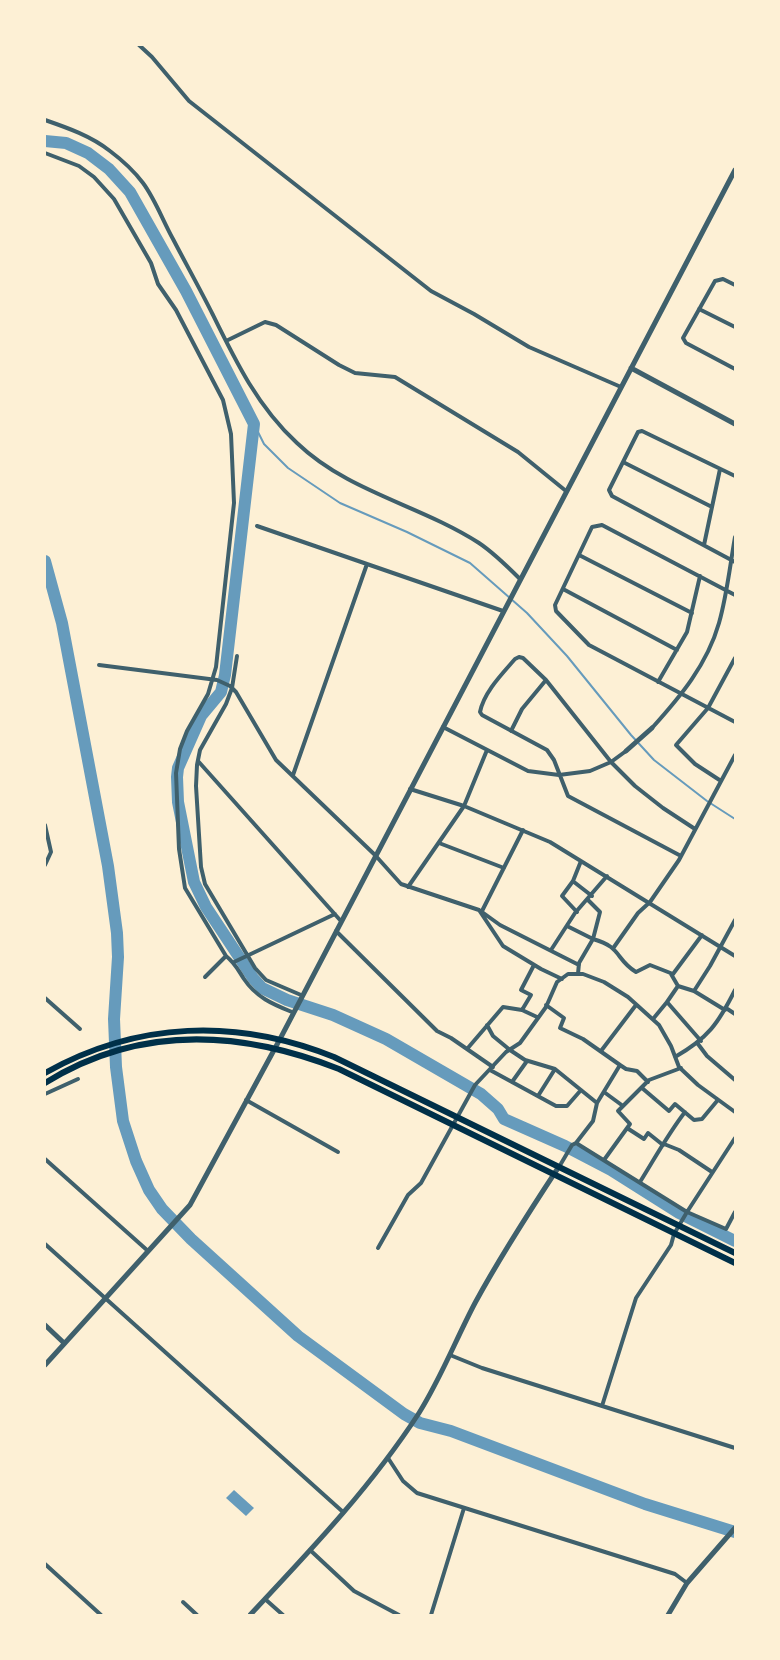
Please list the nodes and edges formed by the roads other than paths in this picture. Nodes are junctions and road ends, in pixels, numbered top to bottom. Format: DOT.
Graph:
graph roads {
  1 [pos="139,45"];
  2 [pos="45,120"];
  3 [pos="45,153"];
  4 [pos="735,170"];
  5 [pos="735,285"];
  6 [pos="699,309"];
  7 [pos="735,327"];
  8 [pos="226,341"];
  9 [pos="631,368"];
  10 [pos="735,369"];
  11 [pos="621,387"];
  12 [pos="735,424"];
  13 [pos="623,462"];
  14 [pos="720,469"];
  15 [pos="735,476"];
  16 [pos="566,491"];
  17 [pos="712,507"];
  18 [pos="257,526"];
  19 [pos="735,537"];
  20 [pos="704,545"];
  21 [pos="579,555"];
  22 [pos="733,561"];
  23 [pos="367,564"];
  24 [pos="700,576"];
  25 [pos="520,579"];
  26 [pos="563,589"];
  27 [pos="725,590"];
  28 [pos="735,595"];
  29 [pos="503,611"];
  30 [pos="692,614"];
  31 [pos="677,650"];
  32 [pos="237,656"];
  33 [pos="735,658"];
  34 [pos="99,665"];
  35 [pos="214,679"];
  36 [pos="546,680"];
  37 [pos="658,682"];
  38 [pos="231,687"];
  39 [pos="682,694"];
  40 [pos="708,708"];
  41 [pos="735,722"];
  42 [pos="442,727"];
  43 [pos="652,728"];
  44 [pos="511,731"];
  45 [pos="487,750"];
  46 [pos="626,751"];
  47 [pos="735,755"];
  48 [pos="198,761"];
  49 [pos="611,762"];
  50 [pos="292,775"];
  51 [pos="559,775"];
  52 [pos="721,781"];
  53 [pos="410,789"];
  54 [pos="464,807"];
  55 [pos="45,825"];
  56 [pos="695,829"];
  57 [pos="523,830"];
  58 [pos="439,843"];
  59 [pos="375,855"];
  60 [pos="681,856"];
  61 [pos="581,861"];
  62 [pos="45,865"];
  63 [pos="504,868"];
  64 [pos="607,876"];
  65 [pos="573,881"];
  66 [pos="408,887"];
  67 [pos="592,896"];
  68 [pos="588,900"];
  69 [pos="650,902"];
  70 [pos="577,912"];
  71 [pos="481,913"];
  72 [pos="335,914"];
  73 [pos="340,920"];
  74 [pos="735,920"];
  75 [pos="567,926"];
  76 [pos="335,930"];
  77 [pos="702,935"];
  78 [pos="593,939"];
  79 [pos="720,946"];
  80 [pos="614,947"];
  81 [pos="551,950"];
  82 [pos="248,955"];
  83 [pos="226,956"];
  84 [pos="735,956"];
  85 [pos="235,962"];
  86 [pos="534,965"];
  87 [pos="579,965"];
  88 [pos="578,974"];
  89 [pos="671,974"];
  90 [pos="205,977"];
  91 [pos="562,979"];
  92 [pos="678,986"];
  93 [pos="735,990"];
  94 [pos="694,991"];
  95 [pos="301,995"];
  96 [pos="45,998"];
  97 [pos="667,1002"];
  98 [pos="546,1005"];
  99 [pos="636,1005"];
  100 [pos="726,1009"];
  101 [pos="522,1010"];
  102 [pos="292,1012"];
  103 [pos="735,1014"];
  104 [pos="537,1017"];
  105 [pos="653,1019"];
  106 [pos="487,1025"];
  107 [pos="80,1029"];
  108 [pos="280,1039"];
  109 [pos="699,1042"];
  110 [pos="274,1048"];
  111 [pos="467,1049"];
  112 [pos="510,1050"];
  113 [pos="601,1051"];
  114 [pos="675,1057"];
  115 [pos="527,1061"];
  116 [pos="620,1065"];
  117 [pos="681,1068"];
  118 [pos="492,1069"];
  119 [pos="555,1069"];
  120 [pos="45,1073"];
  121 [pos="78,1079"];
  122 [pos="735,1080"];
  123 [pos="45,1082"];
  124 [pos="512,1082"];
  125 [pos="648,1082"];
  126 [pos="642,1088"];
  127 [pos="55,1089"];
  128 [pos="581,1090"];
  129 [pos="604,1092"];
  130 [pos="45,1094"];
  131 [pos="538,1096"];
  132 [pos="246,1100"];
  133 [pos="717,1101"];
  134 [pos="597,1103"];
  135 [pos="623,1106"];
  136 [pos="686,1112"];
  137 [pos="735,1113"];
  138 [pos="457,1117"];
  139 [pos="452,1126"];
  140 [pos="627,1128"];
  141 [pos="735,1138"];
  142 [pos="574,1144"];
  143 [pos="664,1144"];
  144 [pos="338,1152"];
  145 [pos="45,1159"];
  146 [pos="604,1160"];
  147 [pos="558,1168"];
  148 [pos="712,1172"];
  149 [pos="554,1175"];
  150 [pos="640,1182"];
  151 [pos="687,1212"];
  152 [pos="735,1212"];
  153 [pos="679,1226"];
  154 [pos="674,1234"];
  155 [pos="45,1244"];
  156 [pos="378,1248"];
  157 [pos="149,1251"];
  158 [pos="735,1253"];
  159 [pos="735,1263"];
  160 [pos="106,1299"];
  161 [pos="45,1325"];
  162 [pos="64,1343"];
  163 [pos="450,1355"];
  164 [pos="45,1365"];
  165 [pos="602,1406"];
  166 [pos="735,1448"];
  167 [pos="388,1458"];
  168 [pos="464,1508"];
  169 [pos="344,1513"];
  170 [pos="735,1528"];
  171 [pos="310,1550"];
  172 [pos="45,1564"];
  173 [pos="687,1583"];
  174 [pos="265,1599"];
  175 [pos="183,1602"];
  176 [pos="101,1615"];
  177 [pos="197,1615"];
  178 [pos="250,1615"];
  179 [pos="283,1615"];
  180 [pos="399,1615"];
  181 [pos="431,1615"];
  182 [pos="668,1615"];
  1 -- 11 [label="street"];
  2 -- 8 [label="street"];
  3 -- 35 [label="street"];
  4 -- 9 [label="street"];
  5 -- 6 [label="street"];
  6 -- 7 [label="street"];
  6 -- 10 [label="street"];
  8 -- 16 [label="street"];
  8 -- 25 [label="street"];
  9 -- 11 [label="street"];
  9 -- 12 [label="street"];
  11 -- 16 [label="street"];
  13 -- 14 [label="street"];
  13 -- 17 [label="street"];
  13 -- 20 [label="street"];
  14 -- 15 [label="street"];
  14 -- 17 [label="street"];
  16 -- 25 [label="street"];
  17 -- 20 [label="street"];
  18 -- 23 [label="street"];
  19 -- 22 [label="street"];
  20 -- 22 [label="street"];
  21 -- 24 [label="street"];
  21 -- 26 [label="street"];
  21 -- 30 [label="street"];
  22 -- 27 [label="street"];
  23 -- 29 [label="street"];
  23 -- 50 [label="street"];
  24 -- 27 [label="street"];
  24 -- 30 [label="street"];
  25 -- 29 [label="street"];
  26 -- 31 [label="street"];
  26 -- 37 [label="street"];
  27 -- 28 [label="street"];
  27 -- 39 [label="street"];
  29 -- 42 [label="street"];
  30 -- 31 [label="street"];
  31 -- 37 [label="street"];
  32 -- 38 [label="street"];
  33 -- 40 [label="street"];
  34 -- 35 [label="street"];
  35 -- 38 [label="street"];
  35 -- 83 [label="street"];
  36 -- 44 [label="street"];
  36 -- 44 [label="street"];
  36 -- 49 [label="street"];
  37 -- 39 [label="street"];
  38 -- 48 [label="street"];
  38 -- 50 [label="street"];
  39 -- 40 [label="street"];
  39 -- 43 [label="street"];
  40 -- 41 [label="street"];
  40 -- 52 [label="street"];
  42 -- 45 [label="street"];
  42 -- 53 [label="street"];
  43 -- 46 [label="street"];
  44 -- 51 [label="street"];
  45 -- 51 [label="street"];
  45 -- 54 [label="street"];
  46 -- 49 [label="street"];
  47 -- 52 [label="street"];
  48 -- 72 [label="street"];
  48 -- 82 [label="street"];
  49 -- 51 [label="street"];
  49 -- 56 [label="street"];
  50 -- 59 [label="street"];
  51 -- 60 [label="street"];
  52 -- 56 [label="street"];
  53 -- 54 [label="street"];
  53 -- 59 [label="street"];
  54 -- 57 [label="street"];
  54 -- 58 [label="street"];
  55 -- 62 [label="street"];
  56 -- 60 [label="street"];
  57 -- 61 [label="street"];
  57 -- 63 [label="street"];
  58 -- 63 [label="street"];
  58 -- 66 [label="street"];
  59 -- 66 [label="street"];
  59 -- 73 [label="street"];
  60 -- 69 [label="street"];
  61 -- 64 [label="street"];
  61 -- 65 [label="street"];
  63 -- 71 [label="street"];
  64 -- 67 [label="street"];
  64 -- 69 [label="street"];
  65 -- 67 [label="street"];
  65 -- 70 [label="street"];
  66 -- 71 [label="street"];
  67 -- 68 [label="street"];
  68 -- 70 [label="street"];
  68 -- 78 [label="street"];
  69 -- 77 [label="street"];
  69 -- 80 [label="street"];
  70 -- 75 [label="street"];
  71 -- 81 [label="street"];
  71 -- 86 [label="street"];
  72 -- 73 [label="street"];
  72 -- 82 [label="street"];
  73 -- 76 [label="street"];
  74 -- 79 [label="street"];
  75 -- 78 [label="street"];
  75 -- 81 [label="street"];
  76 -- 95 [label="street"];
  76 -- 111 [label="street"];
  77 -- 79 [label="street"];
  77 -- 89 [label="street"];
  78 -- 80 [label="street"];
  78 -- 87 [label="street"];
  79 -- 84 [label="street"];
  79 -- 94 [label="street"];
  80 -- 89 [label="street"];
  81 -- 87 [label="street"];
  82 -- 85 [label="street"];
  82 -- 95 [label="street"];
  83 -- 85 [label="street"];
  83 -- 90 [label="street"];
  85 -- 102 [label="street"];
  86 -- 91 [label="street"];
  86 -- 101 [label="street"];
  87 -- 88 [label="street"];
  88 -- 91 [label="street"];
  88 -- 99 [label="street"];
  89 -- 92 [label="street"];
  91 -- 98 [label="street"];
  92 -- 94 [label="street"];
  92 -- 97 [label="street"];
  93 -- 100 [label="street"];
  94 -- 100 [label="street"];
  95 -- 102 [label="street"];
  96 -- 107 [label="street"];
  97 -- 105 [label="street"];
  97 -- 109 [label="street"];
  98 -- 104 [label="street"];
  98 -- 113 [label="street"];
  99 -- 105 [label="street"];
  99 -- 113 [label="street"];
  100 -- 103 [label="street"];
  100 -- 109 [label="street"];
  101 -- 104 [label="street"];
  101 -- 106 [label="street"];
  102 -- 108 [label="street"];
  104 -- 112 [label="street"];
  105 -- 114 [label="street"];
  106 -- 111 [label="street"];
  106 -- 112 [label="street"];
  108 -- 110 [label="street"];
  108 -- 120 [label="main road"];
  108 -- 138 [label="main road"];
  109 -- 114 [label="street"];
  109 -- 122 [label="street"];
  110 -- 123 [label="main road"];
  110 -- 132 [label="street"];
  110 -- 139 [label="main road"];
  111 -- 118 [label="street"];
  112 -- 115 [label="street"];
  112 -- 118 [label="street"];
  113 -- 116 [label="street"];
  114 -- 117 [label="street"];
  115 -- 119 [label="street"];
  115 -- 124 [label="street"];
  116 -- 125 [label="street"];
  116 -- 129 [label="street"];
  117 -- 125 [label="street"];
  117 -- 133 [label="street"];
  118 -- 124 [label="street"];
  118 -- 138 [label="street"];
  119 -- 128 [label="street"];
  119 -- 131 [label="street"];
  121 -- 127 [label="street"];
  123 -- 127 [label="street"];
  124 -- 131 [label="street"];
  125 -- 126 [label="street"];
  126 -- 135 [label="street"];
  126 -- 136 [label="street"];
  127 -- 130 [label="street"];
  128 -- 131 [label="street"];
  128 -- 134 [label="street"];
  129 -- 134 [label="street"];
  129 -- 135 [label="street"];
  132 -- 144 [label="street"];
  132 -- 157 [label="street"];
  133 -- 136 [label="street"];
  133 -- 137 [label="street"];
  134 -- 142 [label="street"];
  135 -- 140 [label="street"];
  136 -- 143 [label="street"];
  138 -- 139 [label="street"];
  138 -- 147 [label="main road"];
  139 -- 149 [label="main road"];
  139 -- 156 [label="street"];
  140 -- 143 [label="street"];
  140 -- 146 [label="street"];
  141 -- 148 [label="street"];
  142 -- 146 [label="street"];
  142 -- 147 [label="street"];
  143 -- 148 [label="street"];
  143 -- 150 [label="street"];
  145 -- 157 [label="street"];
  146 -- 150 [label="street"];
  147 -- 149 [label="street"];
  147 -- 153 [label="main road"];
  148 -- 151 [label="street"];
  149 -- 154 [label="main road"];
  149 -- 163 [label="street"];
  150 -- 151 [label="street"];
  151 -- 152 [label="street"];
  151 -- 153 [label="street"];
  153 -- 154 [label="street"];
  153 -- 158 [label="main road"];
  154 -- 159 [label="main road"];
  154 -- 165 [label="street"];
  155 -- 160 [label="street"];
  157 -- 160 [label="street"];
  160 -- 162 [label="street"];
  160 -- 169 [label="street"];
  161 -- 162 [label="street"];
  162 -- 164 [label="street"];
  163 -- 165 [label="street"];
  163 -- 167 [label="street"];
  165 -- 166 [label="street"];
  167 -- 168 [label="street"];
  167 -- 169 [label="street"];
  168 -- 173 [label="street"];
  168 -- 181 [label="street"];
  169 -- 171 [label="street"];
  170 -- 173 [label="street"];
  171 -- 174 [label="street"];
  171 -- 180 [label="street"];
  172 -- 176 [label="street"];
  173 -- 182 [label="street"];
  174 -- 178 [label="street"];
  174 -- 179 [label="street"];
  175 -- 177 [label="street"];
}
